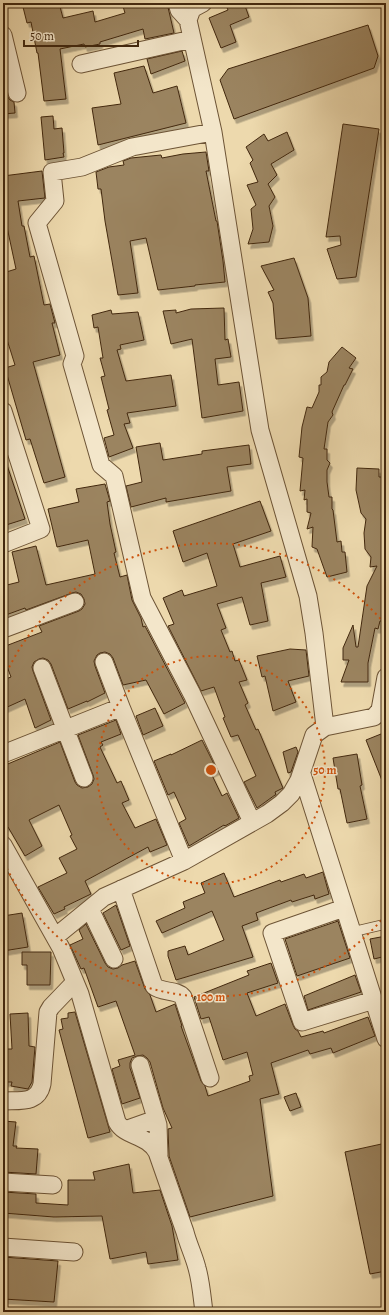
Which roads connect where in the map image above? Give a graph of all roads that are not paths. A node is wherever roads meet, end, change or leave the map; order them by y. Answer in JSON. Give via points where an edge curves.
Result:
{"nodes":[{"id":1,"x":177,"y":3,"type":"edge"},
{"id":2,"x":203,"y":3,"type":"edge"},
{"id":3,"x":188,"y":20,"type":"junction"},
{"id":4,"x":3,"y":35,"type":"edge"},
{"id":5,"x":192,"y":39,"type":"junction"},
{"id":6,"x":81,"y":64,"type":"dead end"},
{"id":7,"x":17,"y":93,"type":"dead end"},
{"id":8,"x":213,"y":132,"type":"junction"},
{"id":9,"x":3,"y":411,"type":"edge"},
{"id":10,"x":3,"y":544,"type":"edge"},
{"id":11,"x":75,"y":602,"type":"dead end"},
{"id":12,"x":3,"y":629,"type":"edge"},
{"id":13,"x":104,"y":662,"type":"dead end"},
{"id":14,"x":42,"y":668,"type":"dead end"},
{"id":15,"x":386,"y":677,"type":"edge"},
{"id":16,"x":121,"y":706,"type":"junction"},
{"id":17,"x":383,"y":712,"type":"edge"},
{"id":18,"x":325,"y":727,"type":"junction"},
{"id":19,"x":65,"y":729,"type":"junction"},
{"id":20,"x":3,"y":754,"type":"edge"},
{"id":21,"x":302,"y":774,"type":"junction"},
{"id":22,"x":84,"y":778,"type":"dead end"},
{"id":23,"x":252,"y":822,"type":"junction"},
{"id":24,"x":3,"y":845,"type":"edge"},
{"id":25,"x":184,"y":861,"type":"junction"},
{"id":26,"x":121,"y":889,"type":"junction"},
{"id":27,"x":344,"y":908,"type":"junction"},
{"id":28,"x":90,"y":909,"type":"junction"},
{"id":29,"x":386,"y":924,"type":"edge"},
{"id":30,"x":352,"y":932,"type":"junction"},
{"id":31,"x":55,"y":937,"type":"junction"},
{"id":32,"x":114,"y":959,"type":"dead end"},
{"id":33,"x":75,"y":982,"type":"junction"},
{"id":34,"x":374,"y":1000,"type":"junction"},
{"id":35,"x":386,"y":1039,"type":"edge"},
{"id":36,"x":140,"y":1065,"type":"dead end"},
{"id":37,"x":210,"y":1078,"type":"dead end"},
{"id":38,"x":3,"y":1101,"type":"edge"},
{"id":39,"x":156,"y":1119,"type":"junction"},
{"id":40,"x":125,"y":1130,"type":"junction"},
{"id":41,"x":159,"y":1155,"type":"junction"},
{"id":42,"x":3,"y":1182,"type":"edge"},
{"id":43,"x":52,"y":1185,"type":"dead end"},
{"id":44,"x":3,"y":1248,"type":"edge"},
{"id":45,"x":74,"y":1252,"type":"dead end"},
{"id":46,"x":204,"y":1312,"type":"edge"}],
"edges":[{"from":1,"to":3,"type":"street","via":[[179,10]]},
{"from":2,"to":3,"type":"street","via":[[192,9]]},
{"from":3,"to":5,"type":"street"},
{"from":4,"to":7,"type":"street"},
{"from":5,"to":6,"type":"street"},
{"from":5,"to":8,"type":"street"},
{"from":8,"to":18,"type":"street","via":[[260,430],[308,596]]},
{"from":8,"to":23,"type":"street","via":[[132,147],[82,167],[52,172],[55,201],[37,223],[75,356],[72,364],[101,465],[114,476],[142,598],[192,694]]},
{"from":9,"to":10,"type":"street","via":[[41,529]]},
{"from":11,"to":12,"type":"street"},
{"from":13,"to":16,"type":"street"},
{"from":14,"to":19,"type":"street"},
{"from":15,"to":17,"type":"street"},
{"from":16,"to":19,"type":"street"},
{"from":16,"to":25,"type":"street"},
{"from":17,"to":18,"type":"street","via":[[374,717]]},
{"from":18,"to":21,"type":"street","via":[[314,735]]},
{"from":19,"to":20,"type":"street"},
{"from":19,"to":22,"type":"street"},
{"from":21,"to":23,"type":"street","via":[[282,803]]},
{"from":21,"to":27,"type":"street"},
{"from":23,"to":25,"type":"street"},
{"from":24,"to":31,"type":"street"},
{"from":25,"to":26,"type":"street"},
{"from":26,"to":28,"type":"street","via":[[104,897]]},
{"from":26,"to":37,"type":"street","via":[[154,986],[182,997]]},
{"from":27,"to":30,"type":"street"},
{"from":27,"to":34,"type":"street","via":[[272,933],[302,1022]]},
{"from":28,"to":31,"type":"street"},
{"from":28,"to":32,"type":"street"},
{"from":29,"to":30,"type":"lane"},
{"from":30,"to":34,"type":"street"},
{"from":31,"to":33,"type":"street"},
{"from":33,"to":38,"type":"street","via":[[48,1012],[40,1091],[32,1099]]},
{"from":33,"to":40,"type":"street","via":[[117,1122]]},
{"from":34,"to":35,"type":"street"},
{"from":36,"to":39,"type":"street"},
{"from":39,"to":40,"type":"street"},
{"from":39,"to":41,"type":"street"},
{"from":40,"to":41,"type":"street","via":[[152,1144]]},
{"from":41,"to":46,"type":"street","via":[[195,1261]]},
{"from":42,"to":43,"type":"street"},
{"from":44,"to":45,"type":"street"}]}
